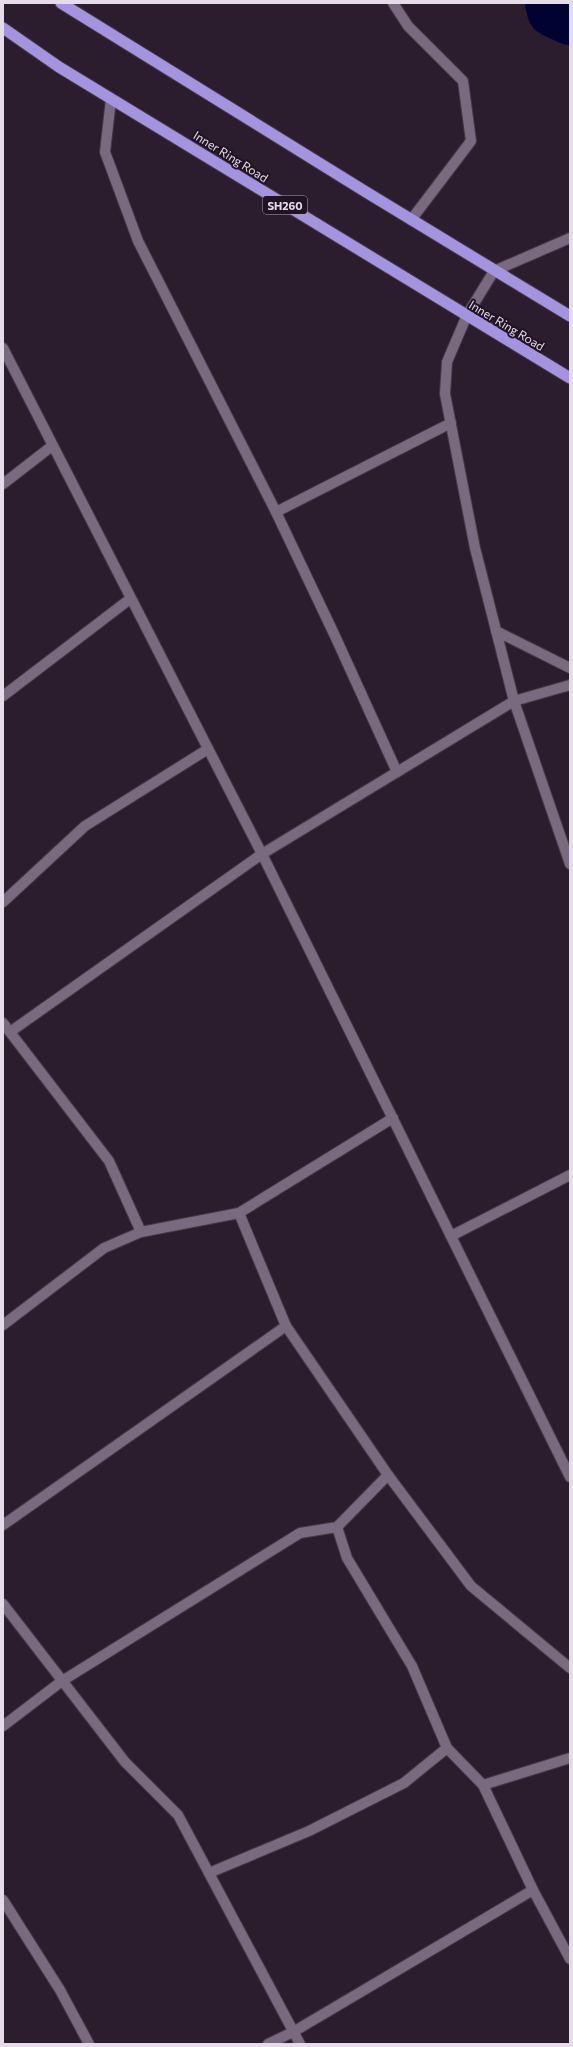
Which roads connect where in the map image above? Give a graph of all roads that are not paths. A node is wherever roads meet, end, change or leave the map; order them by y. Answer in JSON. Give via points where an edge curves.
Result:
{"nodes":[{"id":1,"x":61,"y":3,"type":"edge"},
{"id":2,"x":393,"y":3,"type":"edge"},
{"id":3,"x":3,"y":28,"type":"edge"},
{"id":4,"x":112,"y":99,"type":"junction"},
{"id":5,"x":411,"y":220,"type":"junction"},
{"id":6,"x":570,"y":238,"type":"edge"},
{"id":7,"x":494,"y":271,"type":"junction"},
{"id":8,"x":467,"y":315,"type":"junction"},
{"id":9,"x":570,"y":316,"type":"edge"},
{"id":10,"x":3,"y":348,"type":"edge"},
{"id":11,"x":570,"y":378,"type":"edge"},
{"id":12,"x":451,"y":423,"type":"junction"},
{"id":13,"x":52,"y":446,"type":"junction"},
{"id":14,"x":3,"y":484,"type":"edge"},
{"id":15,"x":276,"y":512,"type":"junction"},
{"id":16,"x":130,"y":599,"type":"junction"},
{"id":17,"x":496,"y":631,"type":"junction"},
{"id":18,"x":570,"y":668,"type":"edge"},
{"id":19,"x":570,"y":684,"type":"edge"},
{"id":20,"x":3,"y":696,"type":"edge"},
{"id":21,"x":514,"y":701,"type":"junction"},
{"id":22,"x":208,"y":749,"type":"junction"},
{"id":23,"x":397,"y":772,"type":"junction"},
{"id":24,"x":262,"y":854,"type":"junction"},
{"id":25,"x":570,"y":864,"type":"edge"},
{"id":26,"x":3,"y":902,"type":"edge"},
{"id":27,"x":3,"y":1023,"type":"edge"},
{"id":28,"x":10,"y":1032,"type":"junction"},
{"id":29,"x":393,"y":1118,"type":"junction"},
{"id":30,"x":570,"y":1175,"type":"edge"},
{"id":31,"x":240,"y":1214,"type":"junction"},
{"id":32,"x":140,"y":1232,"type":"junction"},
{"id":33,"x":451,"y":1236,"type":"junction"},
{"id":34,"x":3,"y":1325,"type":"edge"},
{"id":35,"x":286,"y":1326,"type":"junction"},
{"id":36,"x":388,"y":1475,"type":"junction"},
{"id":37,"x":570,"y":1477,"type":"edge"},
{"id":38,"x":3,"y":1525,"type":"edge"},
{"id":39,"x":338,"y":1526,"type":"junction"},
{"id":40,"x":3,"y":1604,"type":"edge"},
{"id":41,"x":570,"y":1668,"type":"edge"},
{"id":42,"x":62,"y":1681,"type":"junction"},
{"id":43,"x":3,"y":1726,"type":"edge"},
{"id":44,"x":447,"y":1748,"type":"junction"},
{"id":45,"x":570,"y":1758,"type":"edge"},
{"id":46,"x":483,"y":1785,"type":"junction"},
{"id":47,"x":209,"y":1873,"type":"junction"},
{"id":48,"x":533,"y":1890,"type":"junction"},
{"id":49,"x":3,"y":1900,"type":"edge"},
{"id":50,"x":570,"y":1959,"type":"edge"},
{"id":51,"x":293,"y":2032,"type":"junction"},
{"id":52,"x":89,"y":2044,"type":"edge"},
{"id":53,"x":268,"y":2044,"type":"edge"},
{"id":54,"x":300,"y":2044,"type":"edge"}],
"edges":[{"from":1,"to":5,"type":"highway"},
{"from":2,"to":5,"type":"street","via":[[408,26],[463,81],[471,141]]},
{"from":3,"to":4,"type":"highway","name":"Inner Ring Road","number":"SH260","via":[[59,67]]},
{"from":4,"to":8,"type":"highway","name":"Inner Ring Road","number":"SH260"},
{"from":4,"to":15,"type":"street","via":[[105,152],[138,241]]},
{"from":5,"to":7,"type":"highway"},
{"from":6,"to":7,"type":"street"},
{"from":7,"to":8,"type":"street"},
{"from":7,"to":9,"type":"highway"},
{"from":8,"to":11,"type":"highway","name":"Inner Ring Road","number":"SH260"},
{"from":8,"to":12,"type":"street","via":[[447,362],[445,394]]},
{"from":10,"to":13,"type":"street"},
{"from":12,"to":15,"type":"street"},
{"from":12,"to":17,"type":"street","via":[[475,548]]},
{"from":13,"to":14,"type":"street"},
{"from":13,"to":16,"type":"street"},
{"from":15,"to":23,"type":"street"},
{"from":16,"to":20,"type":"street"},
{"from":16,"to":22,"type":"street"},
{"from":17,"to":18,"type":"street"},
{"from":17,"to":21,"type":"street"},
{"from":19,"to":21,"type":"street"},
{"from":21,"to":23,"type":"street"},
{"from":21,"to":25,"type":"street"},
{"from":22,"to":24,"type":"street"},
{"from":22,"to":26,"type":"street","via":[[85,826]]},
{"from":23,"to":24,"type":"street"},
{"from":24,"to":28,"type":"street"},
{"from":24,"to":29,"type":"street"},
{"from":27,"to":28,"type":"street"},
{"from":28,"to":32,"type":"street","via":[[109,1161]]},
{"from":29,"to":31,"type":"street"},
{"from":29,"to":33,"type":"street"},
{"from":30,"to":33,"type":"street"},
{"from":31,"to":32,"type":"street"},
{"from":31,"to":35,"type":"street"},
{"from":32,"to":34,"type":"street","via":[[104,1248]]},
{"from":33,"to":37,"type":"street"},
{"from":35,"to":36,"type":"street"},
{"from":35,"to":38,"type":"street"},
{"from":36,"to":39,"type":"street"},
{"from":36,"to":41,"type":"street","via":[[471,1586]]},
{"from":39,"to":42,"type":"street","via":[[300,1533]]},
{"from":39,"to":44,"type":"street","via":[[347,1558],[412,1666]]},
{"from":40,"to":42,"type":"street"},
{"from":42,"to":43,"type":"street"},
{"from":42,"to":47,"type":"street","via":[[126,1762],[178,1815]]},
{"from":44,"to":46,"type":"street"},
{"from":44,"to":47,"type":"street","via":[[404,1782],[309,1831]]},
{"from":45,"to":46,"type":"street"},
{"from":46,"to":48,"type":"street"},
{"from":47,"to":51,"type":"street"},
{"from":48,"to":50,"type":"street"},
{"from":48,"to":51,"type":"street"},
{"from":49,"to":52,"type":"street","via":[[60,1990]]},
{"from":51,"to":53,"type":"street"},
{"from":51,"to":54,"type":"street"}]}
